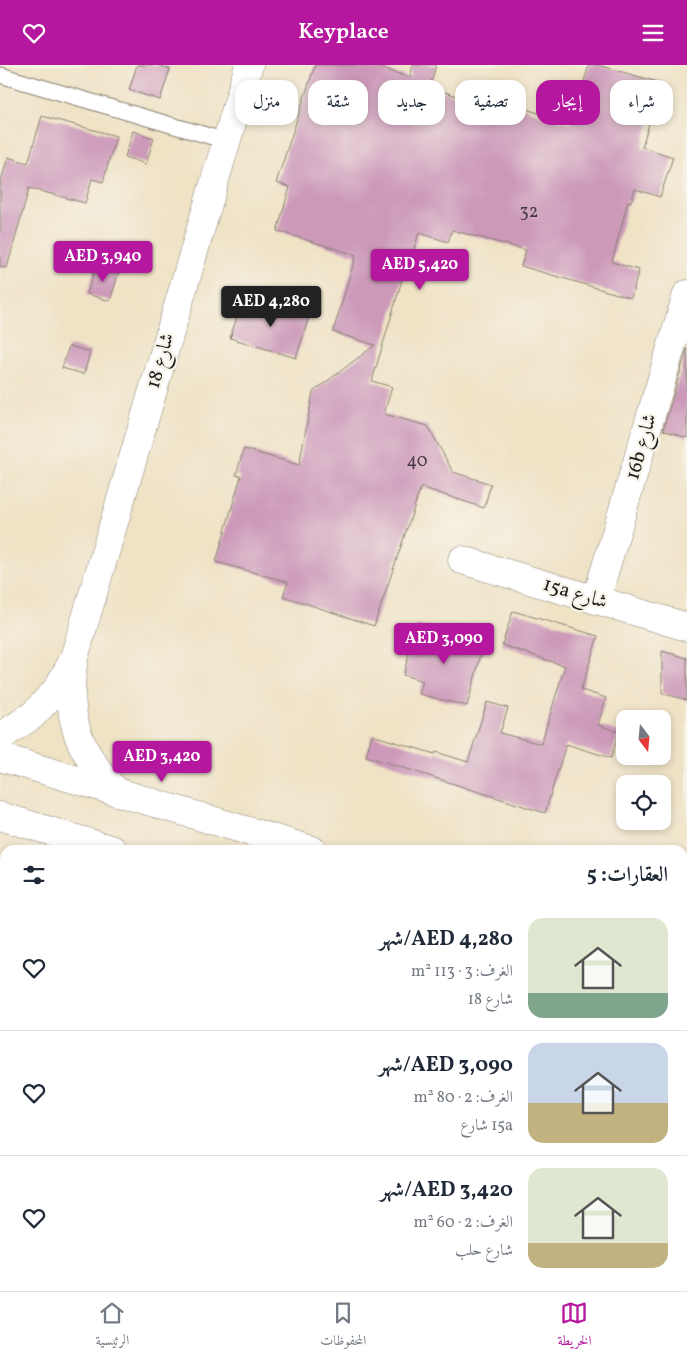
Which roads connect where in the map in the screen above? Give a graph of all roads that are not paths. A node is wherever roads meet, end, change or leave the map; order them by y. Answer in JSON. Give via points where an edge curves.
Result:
{"nodes":[{"id":1,"x":249,"y":65,"type":"edge"},
{"id":2,"x":0,"y":75,"type":"edge"},
{"id":3,"x":226,"y":141,"type":"junction"},
{"id":4,"x":687,"y":294,"type":"edge"},
{"id":5,"x":462,"y":560,"type":"dead end"},
{"id":6,"x":596,"y":600,"type":"junction"},
{"id":7,"x":687,"y":627,"type":"edge"},
{"id":8,"x":74,"y":658,"type":"junction"},
{"id":9,"x":0,"y":737,"type":"edge"},
{"id":10,"x":0,"y":757,"type":"edge"},
{"id":11,"x":116,"y":792,"type":"junction"},
{"id":12,"x":0,"y":816,"type":"edge"},
{"id":13,"x":96,"y":845,"type":"edge"},
{"id":14,"x":295,"y":845,"type":"edge"}],
"edges":[{"from":1,"to":3,"type":"street","name":"شارع 18"},
{"from":2,"to":3,"type":"lane"},
{"from":3,"to":8,"type":"street","name":"شارع 18"},
{"from":4,"to":6,"type":"street","name":"16b شارع"},
{"from":5,"to":6,"type":"street","name":"15a شارع"},
{"from":6,"to":7,"type":"street","name":"15a شارع"},
{"from":8,"to":9,"type":"street","name":"شارع 18","via":[[56,689],[33,715]]},
{"from":8,"to":11,"type":"street","name":"شارع 18","via":[[70,691],[76,731],[99,774]]},
{"from":10,"to":11,"type":"street"},
{"from":11,"to":14,"type":"street"},
{"from":12,"to":13,"type":"street"}]}
